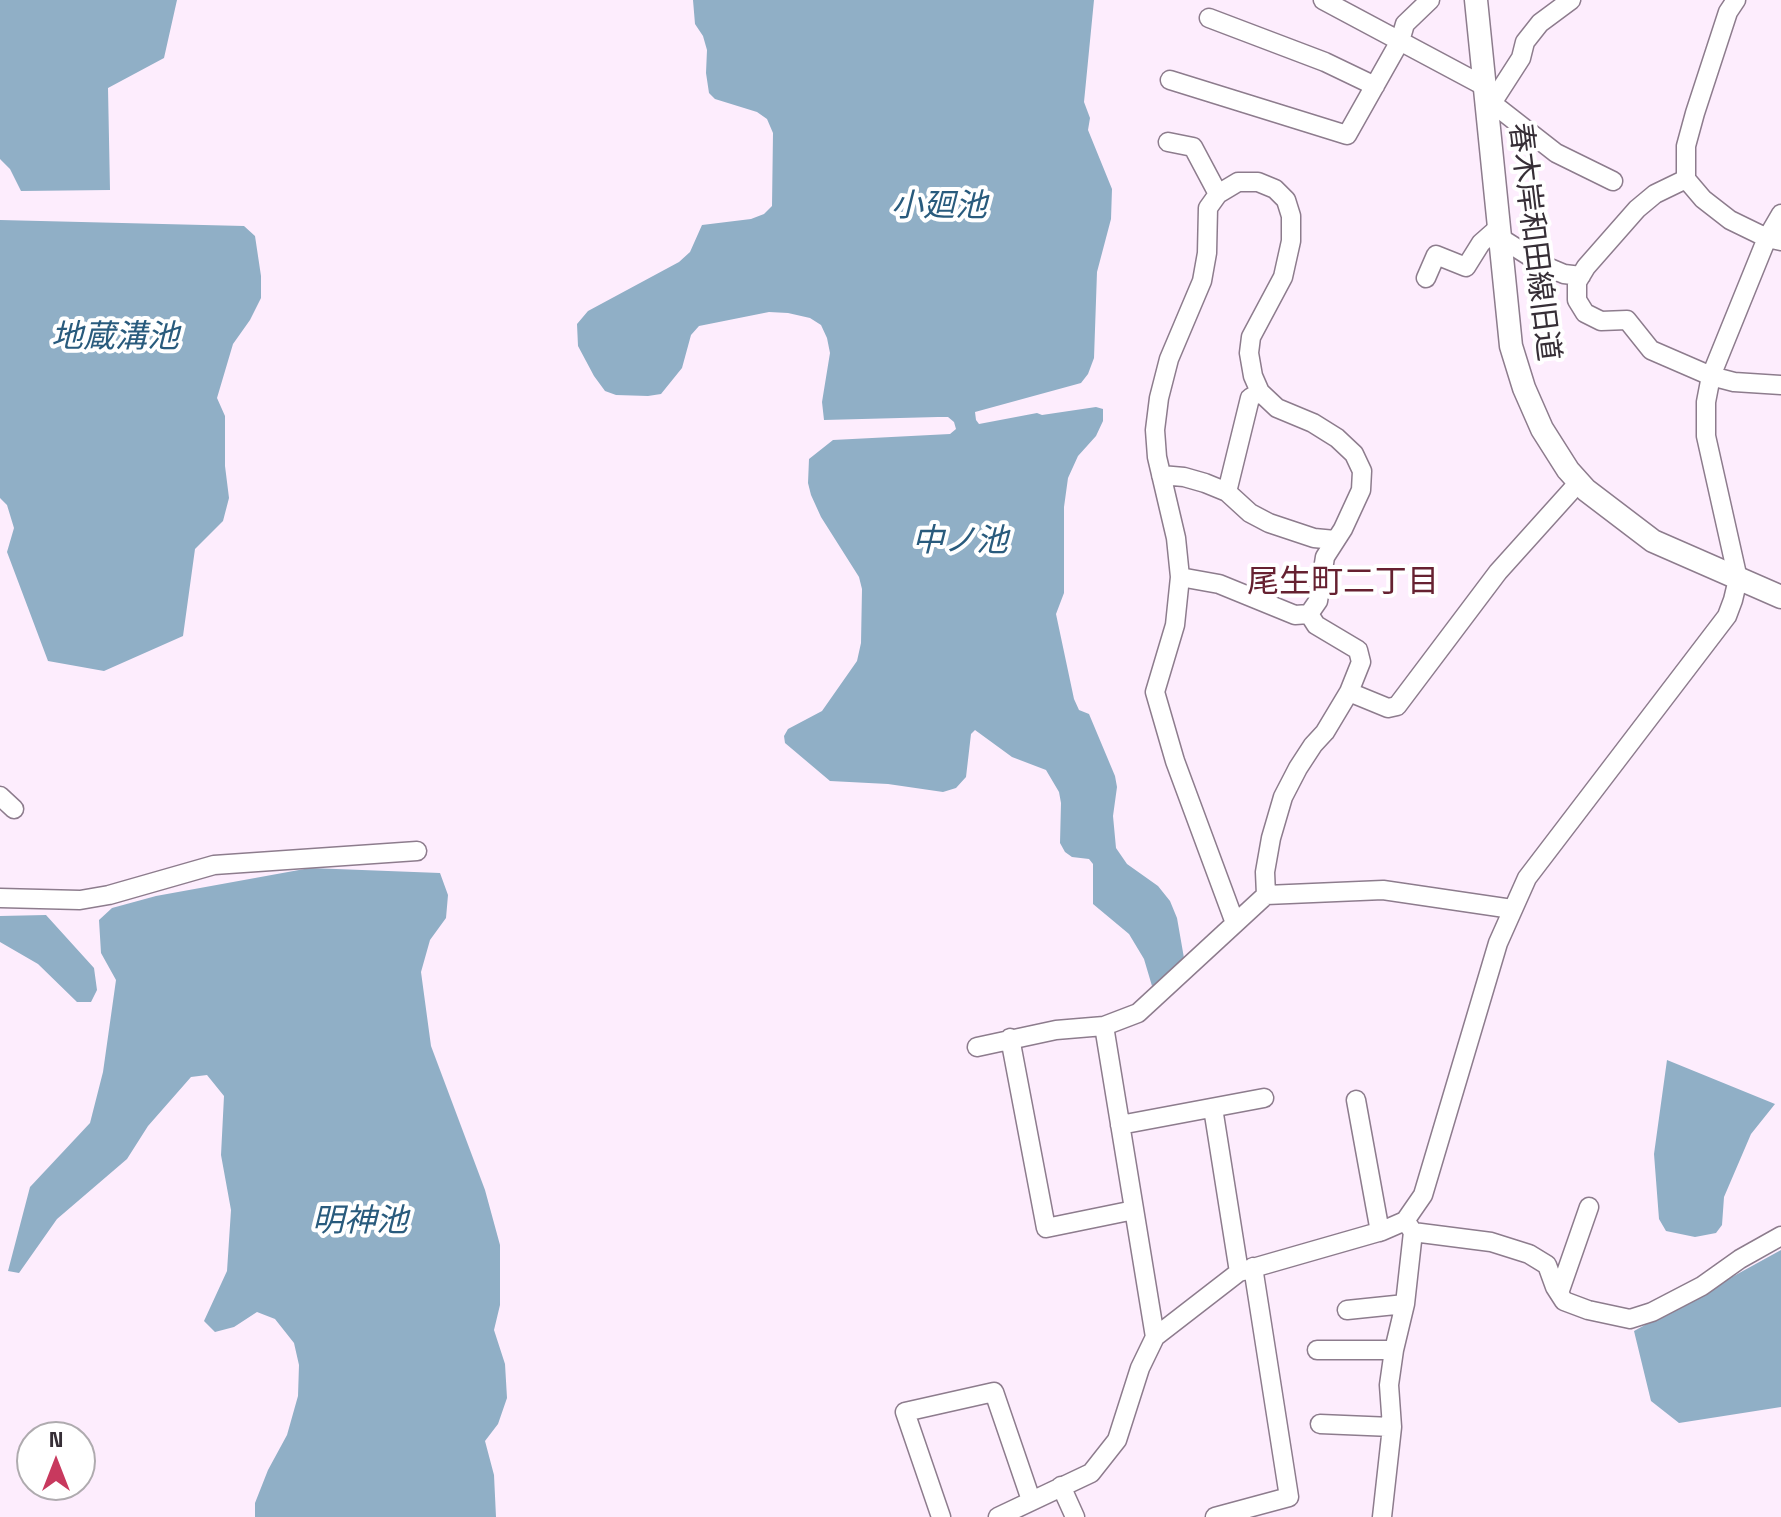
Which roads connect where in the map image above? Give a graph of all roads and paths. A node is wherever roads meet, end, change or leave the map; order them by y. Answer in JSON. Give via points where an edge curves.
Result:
{"nodes":[{"id":1,"x":1323,"y":0,"type":"edge"},
{"id":2,"x":1430,"y":0,"type":"edge"},
{"id":3,"x":1476,"y":0,"type":"edge"},
{"id":4,"x":1571,"y":0,"type":"edge"},
{"id":5,"x":1730,"y":2,"type":"edge"},
{"id":6,"x":1209,"y":18,"type":"dead end"},
{"id":7,"x":1400,"y":41,"type":"junction"},
{"id":8,"x":1170,"y":80,"type":"dead end"},
{"id":9,"x":1375,"y":86,"type":"junction"},
{"id":10,"x":1487,"y":98,"type":"junction"},
{"id":11,"x":1168,"y":142,"type":"dead end"},
{"id":12,"x":1686,"y":179,"type":"junction"},
{"id":13,"x":1613,"y":181,"type":"dead end"},
{"id":14,"x":1218,"y":194,"type":"junction"},
{"id":15,"x":1781,"y":214,"type":"edge"},
{"id":16,"x":1499,"y":233,"type":"junction"},
{"id":17,"x":1774,"y":240,"type":"edge"},
{"id":18,"x":1581,"y":276,"type":"junction"},
{"id":19,"x":1426,"y":278,"type":"dead end"},
{"id":20,"x":1711,"y":376,"type":"junction"},
{"id":21,"x":1781,"y":385,"type":"edge"},
{"id":22,"x":1260,"y":392,"type":"junction"},
{"id":23,"x":1161,"y":475,"type":"junction"},
{"id":24,"x":1579,"y":482,"type":"junction"},
{"id":25,"x":1227,"y":492,"type":"junction"},
{"id":26,"x":1335,"y":540,"type":"junction"},
{"id":27,"x":1180,"y":577,"type":"junction"},
{"id":28,"x":1738,"y":579,"type":"junction"},
{"id":29,"x":1781,"y":597,"type":"edge"},
{"id":30,"x":1309,"y":614,"type":"junction"},
{"id":31,"x":1349,"y":692,"type":"junction"},
{"id":32,"x":417,"y":851,"type":"dead end"},
{"id":33,"x":1266,"y":895,"type":"junction"},
{"id":34,"x":0,"y":898,"type":"edge"},
{"id":35,"x":1512,"y":909,"type":"junction"},
{"id":36,"x":1235,"y":923,"type":"junction"},
{"id":37,"x":1104,"y":1026,"type":"junction"},
{"id":38,"x":1010,"y":1038,"type":"junction"},
{"id":39,"x":977,"y":1047,"type":"dead end"},
{"id":40,"x":1264,"y":1098,"type":"dead end"},
{"id":41,"x":1356,"y":1100,"type":"dead end"},
{"id":42,"x":1213,"y":1108,"type":"junction"},
{"id":43,"x":1120,"y":1125,"type":"junction"},
{"id":44,"x":1589,"y":1207,"type":"dead end"},
{"id":45,"x":1134,"y":1210,"type":"junction"},
{"id":46,"x":1409,"y":1226,"type":"junction"},
{"id":47,"x":1380,"y":1232,"type":"junction"},
{"id":48,"x":1781,"y":1236,"type":"edge"},
{"id":49,"x":1246,"y":1270,"type":"junction"},
{"id":50,"x":1559,"y":1293,"type":"junction"},
{"id":51,"x":1405,"y":1304,"type":"junction"},
{"id":52,"x":1347,"y":1310,"type":"dead end"},
{"id":53,"x":1155,"y":1337,"type":"junction"},
{"id":54,"x":1317,"y":1350,"type":"dead end"},
{"id":55,"x":1394,"y":1350,"type":"junction"},
{"id":56,"x":1320,"y":1424,"type":"dead end"},
{"id":57,"x":1392,"y":1427,"type":"junction"},
{"id":58,"x":1061,"y":1486,"type":"junction"},
{"id":59,"x":1031,"y":1500,"type":"junction"},
{"id":60,"x":941,"y":1517,"type":"edge"},
{"id":61,"x":998,"y":1517,"type":"edge"},
{"id":62,"x":1075,"y":1517,"type":"edge"},
{"id":63,"x":1215,"y":1517,"type":"edge"},
{"id":64,"x":1382,"y":1517,"type":"edge"}],
"edges":[{"from":1,"to":7,"type":"street"},
{"from":2,"to":7,"type":"street","via":[[1405,24]]},
{"from":3,"to":10,"type":"street","name":"春木岸和田線旧道"},
{"from":4,"to":10,"type":"street","via":[[1540,23],[1525,42],[1521,58]]},
{"from":5,"to":12,"type":"street","via":[[1689,135]]},
{"from":6,"to":9,"type":"street"},
{"from":7,"to":9,"type":"street"},
{"from":7,"to":10,"type":"street"},
{"from":8,"to":9,"type":"street","via":[[1347,135]]},
{"from":10,"to":13,"type":"street","via":[[1556,153]]},
{"from":10,"to":16,"type":"street","name":"春木岸和田線旧道"},
{"from":11,"to":14,"type":"street","via":[[1193,147]]},
{"from":12,"to":17,"type":"street","via":[[1730,220]]},
{"from":12,"to":18,"type":"street","via":[[1637,209]]},
{"from":14,"to":22,"type":"street","via":[[1238,182],[1258,182],[1286,200],[1291,216],[1283,277],[1251,337],[1249,353]]},
{"from":14,"to":23,"type":"street","via":[[1208,208],[1202,281],[1169,359],[1159,398],[1155,430]]},
{"from":15,"to":17,"type":"street"},
{"from":16,"to":18,"type":"street","via":[[1545,266]]},
{"from":16,"to":19,"type":"street","via":[[1481,243],[1466,267],[1436,255]]},
{"from":16,"to":24,"type":"street","name":"春木岸和田線旧道","via":[[1516,367],[1542,429]]},
{"from":17,"to":20,"type":"street"},
{"from":18,"to":20,"type":"street","via":[[1577,300],[1585,313],[1601,321],[1627,320],[1651,350]]},
{"from":20,"to":21,"type":"street"},
{"from":20,"to":28,"type":"street","via":[[1706,436]]},
{"from":22,"to":25,"type":"street","via":[[1250,398]]},
{"from":22,"to":26,"type":"street","via":[[1354,454],[1362,471],[1361,490]]},
{"from":23,"to":25,"type":"street"},
{"from":23,"to":27,"type":"street"},
{"from":24,"to":28,"type":"street","name":"春木岸和田線旧道","via":[[1653,541]]},
{"from":24,"to":31,"type":"street","via":[[1498,572],[1397,706],[1388,708]]},
{"from":25,"to":26,"type":"street","via":[[1269,523]]},
{"from":26,"to":30,"type":"street","via":[[1325,557],[1318,601]]},
{"from":27,"to":30,"type":"street","via":[[1219,584],[1295,615]]},
{"from":27,"to":36,"type":"street","via":[[1175,625],[1155,692]]},
{"from":28,"to":29,"type":"street","name":"春木岸和田線旧道"},
{"from":28,"to":35,"type":"street","via":[[1727,616],[1527,878]]},
{"from":30,"to":31,"type":"street","via":[[1316,625],[1358,650],[1361,662]]},
{"from":31,"to":33,"type":"street","via":[[1283,797],[1265,872]]},
{"from":32,"to":34,"type":"street","via":[[214,865],[80,900]]},
{"from":33,"to":35,"type":"street","via":[[1383,890]]},
{"from":33,"to":36,"type":"street"},
{"from":35,"to":46,"type":"street"},
{"from":36,"to":37,"type":"street","via":[[1138,1013]]},
{"from":37,"to":38,"type":"street"},
{"from":37,"to":43,"type":"street"},
{"from":38,"to":39,"type":"street"},
{"from":38,"to":45,"type":"street","via":[[1046,1228]]},
{"from":40,"to":42,"type":"street"},
{"from":41,"to":47,"type":"street"},
{"from":42,"to":43,"type":"street"},
{"from":42,"to":49,"type":"street"},
{"from":43,"to":45,"type":"street"},
{"from":44,"to":50,"type":"street"},
{"from":45,"to":53,"type":"street"},
{"from":46,"to":47,"type":"street"},
{"from":46,"to":50,"type":"street","via":[[1529,1254],[1547,1265]]},
{"from":46,"to":51,"type":"street"},
{"from":47,"to":49,"type":"street"},
{"from":48,"to":50,"type":"street","via":[[1702,1286],[1630,1319],[1588,1310],[1564,1301]]},
{"from":49,"to":53,"type":"street"},
{"from":49,"to":63,"type":"street","via":[[1289,1497]]},
{"from":51,"to":52,"type":"street"},
{"from":51,"to":55,"type":"street"},
{"from":53,"to":58,"type":"street","via":[[1117,1440],[1091,1473]]},
{"from":54,"to":55,"type":"street"},
{"from":55,"to":57,"type":"street","via":[[1389,1385]]},
{"from":56,"to":57,"type":"street"},
{"from":57,"to":64,"type":"street"},
{"from":58,"to":59,"type":"street"},
{"from":58,"to":62,"type":"street"},
{"from":59,"to":60,"type":"street","via":[[994,1392],[905,1412]]},
{"from":59,"to":61,"type":"street"}]}
